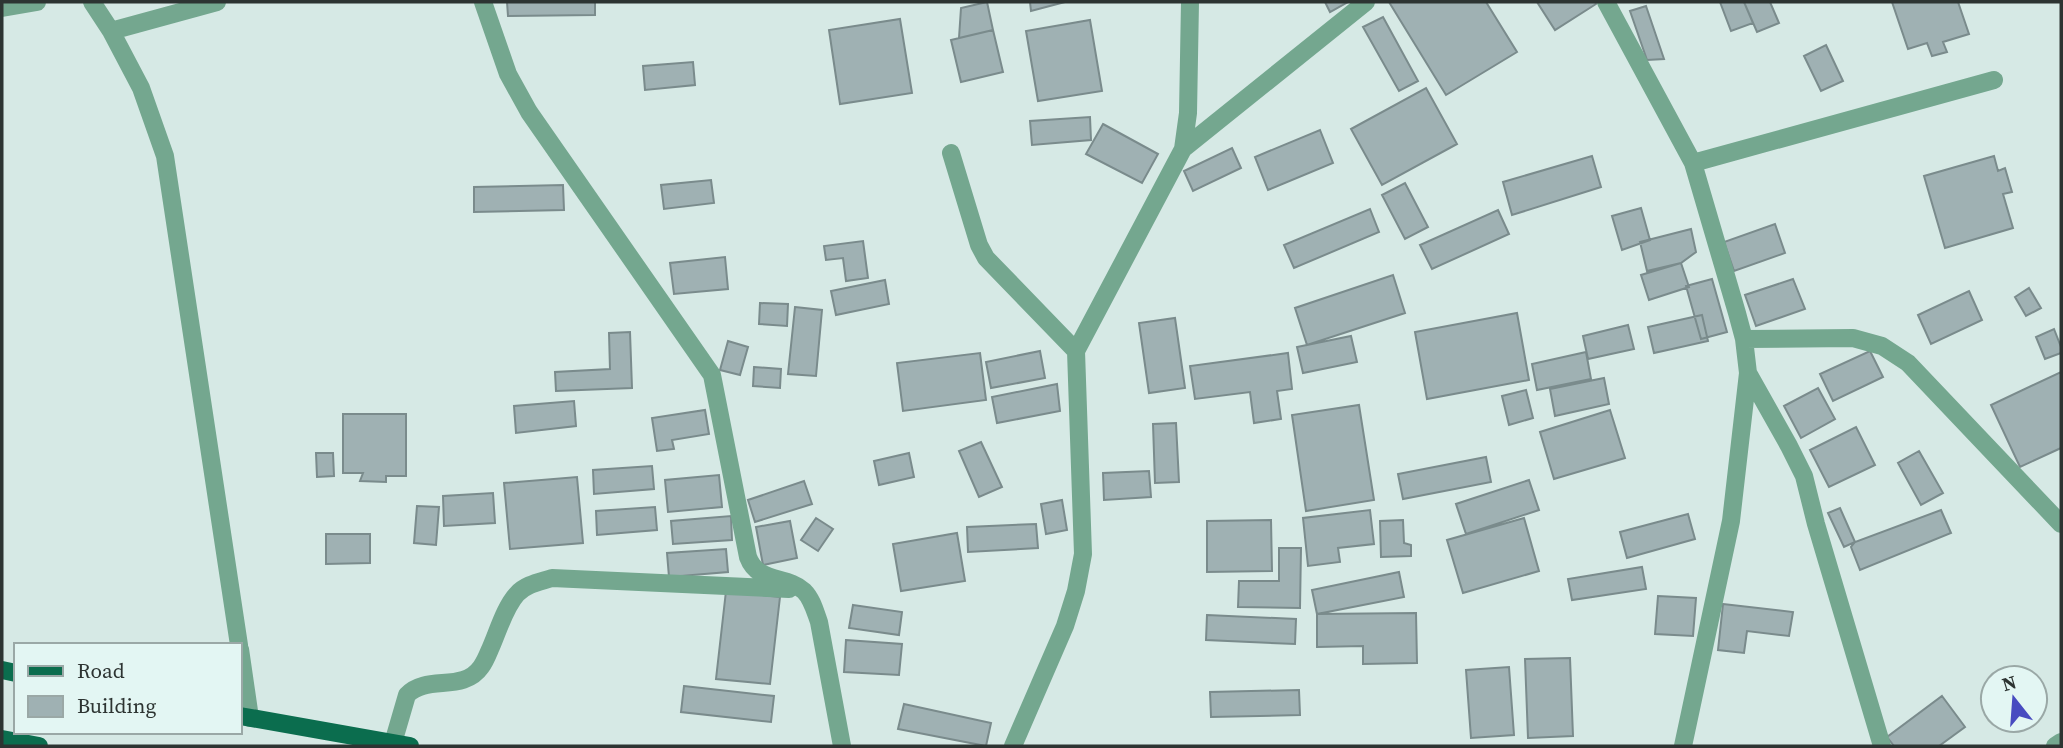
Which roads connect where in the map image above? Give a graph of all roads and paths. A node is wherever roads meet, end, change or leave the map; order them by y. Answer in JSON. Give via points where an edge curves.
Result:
{"nodes":[{"id":1,"x":37,"y":2,"type":"edge"},
{"id":2,"x":92,"y":2,"type":"edge"},
{"id":3,"x":217,"y":2,"type":"edge"},
{"id":4,"x":483,"y":2,"type":"edge"},
{"id":5,"x":1190,"y":2,"type":"edge"},
{"id":6,"x":1366,"y":2,"type":"edge"},
{"id":7,"x":1606,"y":2,"type":"edge"},
{"id":8,"x":2,"y":8,"type":"edge"},
{"id":9,"x":111,"y":31,"type":"junction"},
{"id":10,"x":1994,"y":80,"type":"dead end"},
{"id":11,"x":1183,"y":149,"type":"junction"},
{"id":12,"x":951,"y":153,"type":"dead end"},
{"id":13,"x":1693,"y":163,"type":"junction"},
{"id":14,"x":1744,"y":340,"type":"junction"},
{"id":15,"x":1076,"y":351,"type":"junction"},
{"id":16,"x":1748,"y":373,"type":"junction"},
{"id":17,"x":2061,"y":524,"type":"edge"},
{"id":18,"x":803,"y":590,"type":"junction"},
{"id":19,"x":238,"y":643,"type":"edge"},
{"id":20,"x":242,"y":682,"type":"edge"},
{"id":21,"x":245,"y":717,"type":"edge"},
{"id":22,"x":2,"y":739,"type":"edge"},
{"id":23,"x":2061,"y":742,"type":"edge"},
{"id":24,"x":402,"y":745,"type":"edge"},
{"id":25,"x":39,"y":746,"type":"edge"},
{"id":26,"x":842,"y":746,"type":"edge"},
{"id":27,"x":1013,"y":746,"type":"edge"},
{"id":28,"x":1683,"y":746,"type":"edge"},
{"id":29,"x":1882,"y":746,"type":"edge"},
{"id":30,"x":2055,"y":746,"type":"edge"}],
"edges":[{"from":1,"to":8,"type":"street"},
{"from":2,"to":9,"type":"street"},
{"from":3,"to":9,"type":"street"},
{"from":4,"to":18,"type":"street","via":[[508,74],[529,112],[712,375],[752,567]]},
{"from":5,"to":11,"type":"street"},
{"from":6,"to":11,"type":"street"},
{"from":7,"to":13,"type":"street"},
{"from":9,"to":19,"type":"street","via":[[141,88],[165,156]]},
{"from":10,"to":13,"type":"street"},
{"from":11,"to":15,"type":"street"},
{"from":12,"to":15,"type":"street","via":[[986,258]]},
{"from":13,"to":14,"type":"street"},
{"from":14,"to":16,"type":"street"},
{"from":14,"to":17,"type":"street","via":[[1853,338],[1882,346],[1908,363]]},
{"from":15,"to":27,"type":"street","via":[[1083,554],[1065,626]]},
{"from":16,"to":28,"type":"street","via":[[1731,521]]},
{"from":16,"to":29,"type":"street","via":[[1804,476]]},
{"from":18,"to":24,"type":"street","via":[[552,578],[532,584],[510,605],[481,668],[470,678],[455,684],[421,686],[407,695]]},
{"from":18,"to":26,"type":"street","via":[[819,622]]},
{"from":20,"to":21,"type":"street"},
{"from":21,"to":24,"type":"main road"},
{"from":22,"to":25,"type":"main road"},
{"from":23,"to":30,"type":"street"}]}
